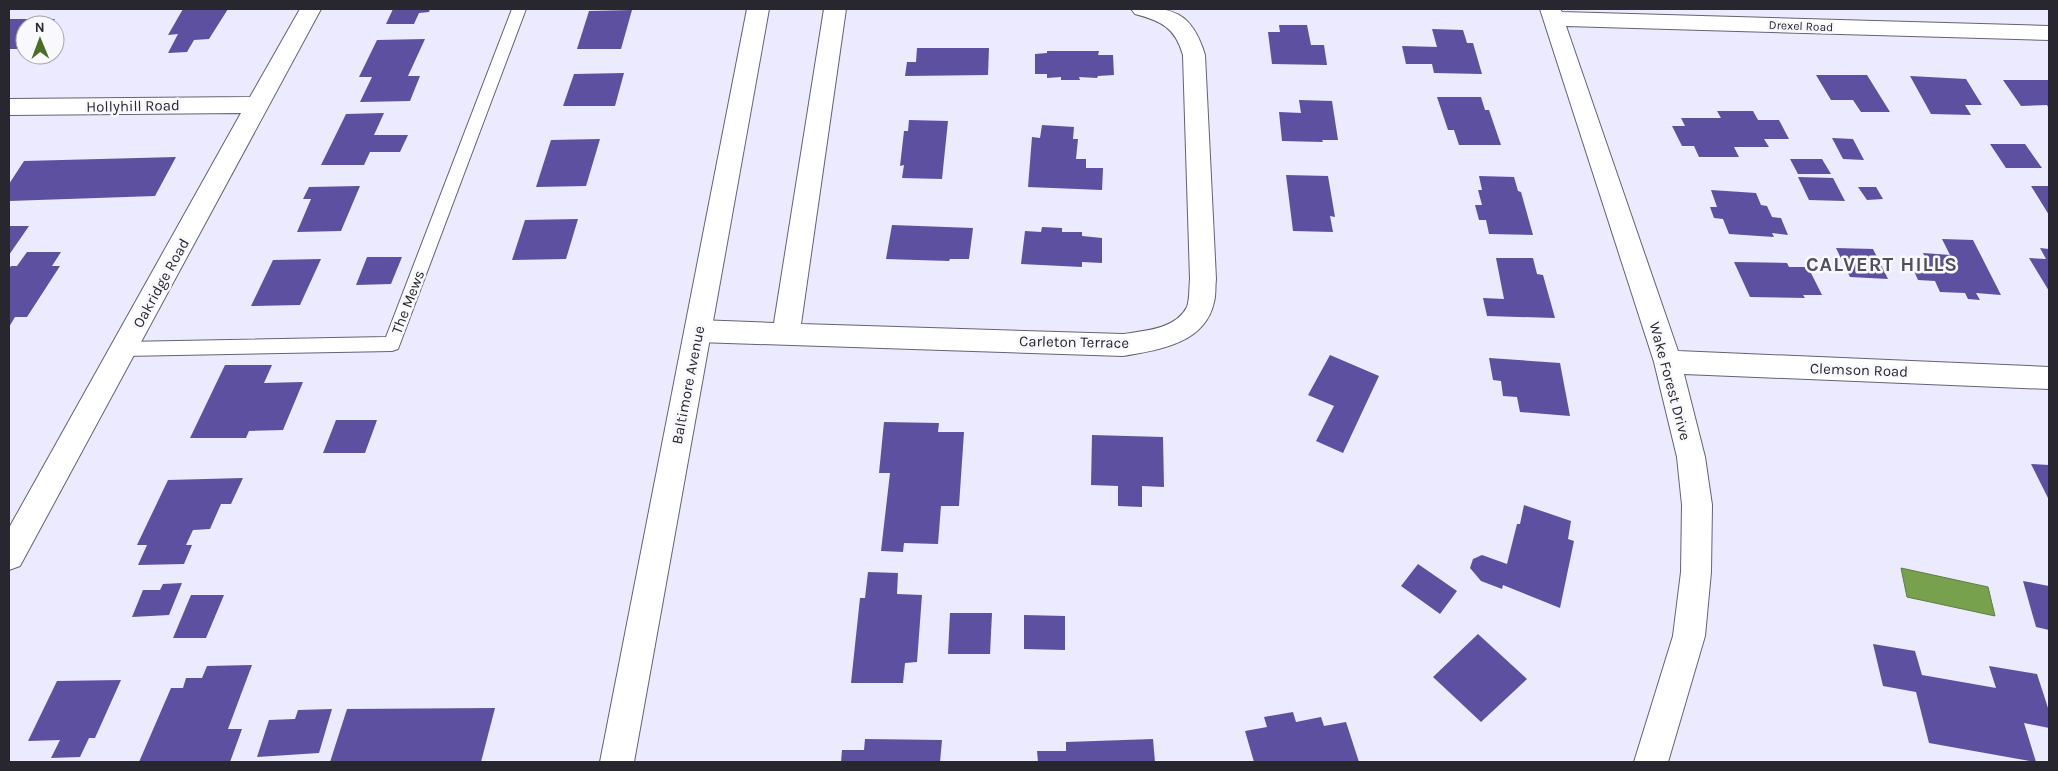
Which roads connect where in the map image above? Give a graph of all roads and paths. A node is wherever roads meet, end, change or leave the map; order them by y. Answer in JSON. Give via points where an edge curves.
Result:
{"nodes":[{"id":1,"x":310,"y":9,"type":"edge"},
{"id":2,"x":519,"y":9,"type":"edge"},
{"id":3,"x":758,"y":9,"type":"edge"},
{"id":4,"x":835,"y":9,"type":"edge"},
{"id":5,"x":1142,"y":9,"type":"edge"},
{"id":6,"x":1551,"y":14,"type":"edge"},
{"id":7,"x":2049,"y":33,"type":"edge"},
{"id":8,"x":258,"y":105,"type":"junction"},
{"id":9,"x":9,"y":107,"type":"edge"},
{"id":10,"x":698,"y":331,"type":"junction"},
{"id":11,"x":786,"y":333,"type":"junction"},
{"id":12,"x":124,"y":350,"type":"junction"},
{"id":13,"x":1668,"y":362,"type":"junction"},
{"id":14,"x":2049,"y":378,"type":"edge"},
{"id":15,"x":9,"y":556,"type":"edge"},
{"id":16,"x":617,"y":762,"type":"edge"},
{"id":17,"x":1651,"y":762,"type":"edge"}],
"edges":[{"from":1,"to":8,"type":"street","name":"Oakridge Road"},
{"from":2,"to":12,"type":"lane","name":"The Mews","via":[[392,344]]},
{"from":3,"to":10,"type":"street","name":"Baltimore Avenue"},
{"from":4,"to":11,"type":"street"},
{"from":5,"to":11,"type":"street","name":"Carleton Terrace","via":[[1170,18],[1190,40],[1194,55],[1203,279],[1200,306],[1187,327],[1162,339],[1123,345]]},
{"from":6,"to":7,"type":"street","name":"Drexel Road"},
{"from":6,"to":13,"type":"street","name":"Wake Forest Drive"},
{"from":8,"to":9,"type":"street","name":"Hollyhill Road"},
{"from":8,"to":12,"type":"street","name":"Oakridge Road"},
{"from":10,"to":11,"type":"street","name":"Carleton Terrace"},
{"from":10,"to":16,"type":"street","name":"Baltimore Avenue"},
{"from":12,"to":15,"type":"street","name":"Oakridge Road"},
{"from":13,"to":14,"type":"street","name":"Clemson Road"},
{"from":13,"to":17,"type":"street","name":"Wake Forest Drive","via":[[1691,457],[1697,505],[1696,572],[1689,636]]}]}
